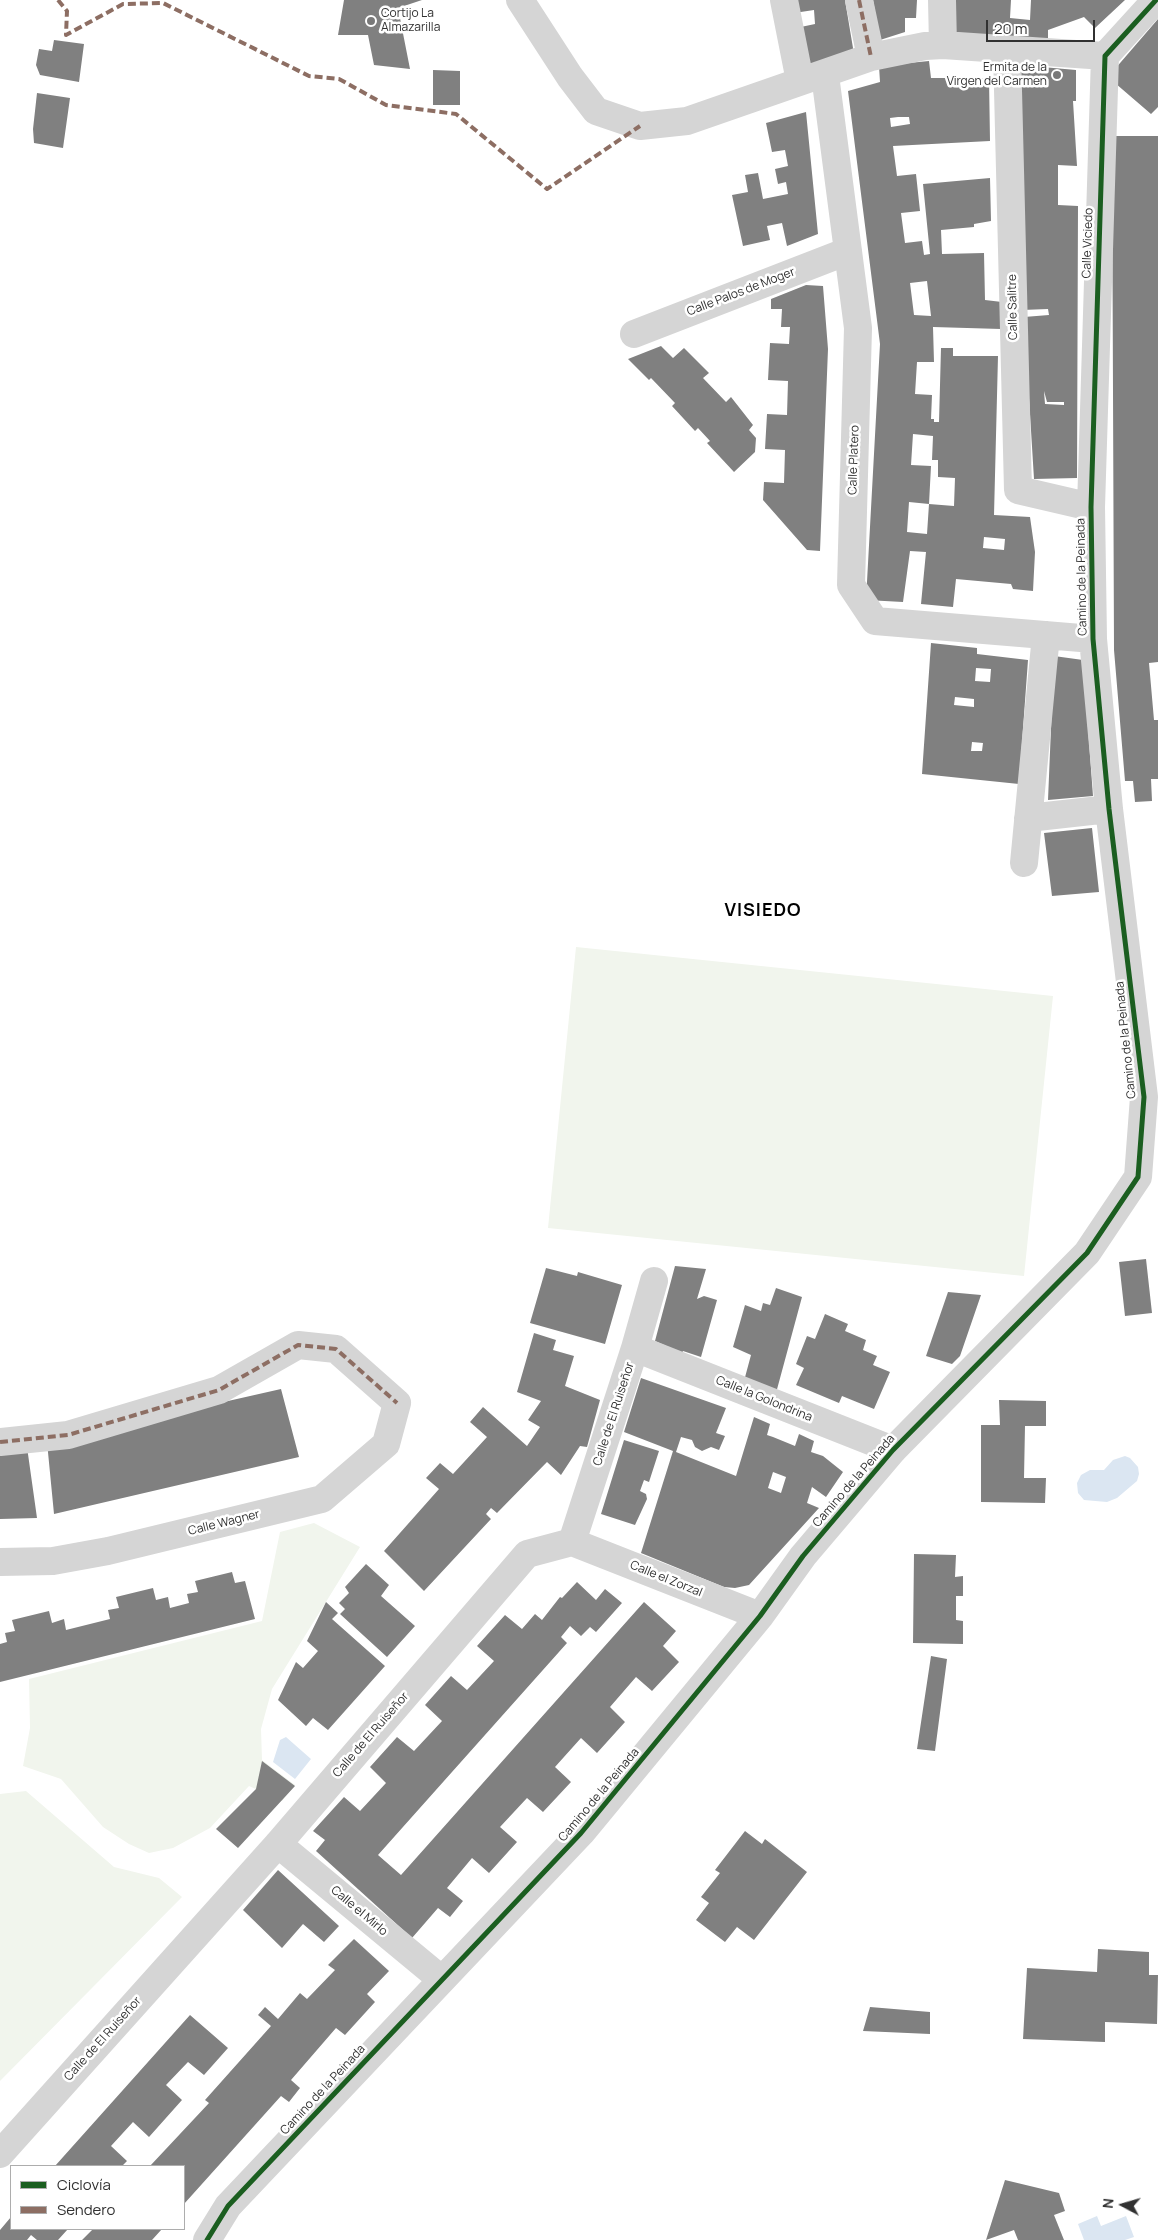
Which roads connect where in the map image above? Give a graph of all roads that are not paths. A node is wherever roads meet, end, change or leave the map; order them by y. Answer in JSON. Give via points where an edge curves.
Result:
{"nodes":[{"id":1,"x":520,"y":0,"type":"edge"},
{"id":2,"x":784,"y":0,"type":"edge"},
{"id":3,"x":859,"y":0,"type":"edge"},
{"id":4,"x":942,"y":0,"type":"edge"},
{"id":5,"x":1156,"y":0,"type":"edge"},
{"id":6,"x":943,"y":45,"type":"junction"},
{"id":7,"x":1007,"y":50,"type":"junction"},
{"id":8,"x":1105,"y":56,"type":"junction"},
{"id":9,"x":871,"y":57,"type":"junction"},
{"id":10,"x":812,"y":78,"type":"junction"},
{"id":11,"x":848,"y":251,"type":"junction"},
{"id":12,"x":634,"y":334,"type":"dead end"},
{"id":13,"x":1091,"y":507,"type":"junction"},
{"id":14,"x":1046,"y":635,"type":"junction"},
{"id":15,"x":1093,"y":639,"type":"junction"},
{"id":16,"x":1109,"y":809,"type":"junction"},
{"id":17,"x":1028,"y":818,"type":"junction"},
{"id":18,"x":1024,"y":863,"type":"dead end"},
{"id":19,"x":1148,"y":1172,"type":"edge"},
{"id":20,"x":654,"y":1281,"type":"dead end"},
{"id":21,"x":635,"y":1348,"type":"junction"},
{"id":22,"x":0,"y":1442,"type":"edge"},
{"id":23,"x":893,"y":1450,"type":"junction"},
{"id":24,"x":572,"y":1542,"type":"junction"},
{"id":25,"x":0,"y":1562,"type":"edge"},
{"id":26,"x":760,"y":1616,"type":"junction"},
{"id":27,"x":278,"y":1844,"type":"junction"},
{"id":28,"x":441,"y":1979,"type":"junction"},
{"id":29,"x":0,"y":2154,"type":"edge"},
{"id":30,"x":207,"y":2240,"type":"edge"}],
"edges":[{"from":1,"to":10,"type":"street","via":[[596,111],[640,126],[687,120]]},
{"from":2,"to":10,"type":"street"},
{"from":3,"to":9,"type":"street"},
{"from":4,"to":6,"type":"street"},
{"from":5,"to":8,"type":"street"},
{"from":6,"to":7,"type":"street"},
{"from":6,"to":9,"type":"street"},
{"from":7,"to":8,"type":"street"},
{"from":7,"to":13,"type":"street","name":"Calle Salitre","via":[[1018,490]]},
{"from":8,"to":13,"type":"street","name":"Calle Viciedo"},
{"from":9,"to":10,"type":"street"},
{"from":10,"to":11,"type":"street","name":"Calle Platero"},
{"from":11,"to":12,"type":"street","name":"Calle Palos de Moger"},
{"from":11,"to":14,"type":"street","name":"Calle Platero","via":[[858,328],[851,585],[876,621]]},
{"from":13,"to":15,"type":"street","name":"Camino de la Peinada"},
{"from":14,"to":15,"type":"street","name":"Calle Platero"},
{"from":14,"to":17,"type":"street"},
{"from":15,"to":16,"type":"street","name":"Camino de la Peinada"},
{"from":16,"to":17,"type":"street"},
{"from":16,"to":19,"type":"street","name":"Camino de la Peinada","via":[[1144,1097]]},
{"from":17,"to":18,"type":"street"},
{"from":19,"to":23,"type":"street","name":"Camino de la Peinada","via":[[1087,1253]]},
{"from":20,"to":21,"type":"street","name":"Calle de El Ruiseñor"},
{"from":21,"to":23,"type":"street","name":"Calle la Golondrina"},
{"from":21,"to":24,"type":"street","name":"Calle de El Ruiseñor"},
{"from":22,"to":25,"type":"street","name":"Calle Wagner","via":[[68,1435],[220,1390],[298,1345],[336,1349],[397,1403],[386,1444],[322,1499],[99,1552],[53,1561]]},
{"from":23,"to":26,"type":"street","name":"Camino de la Peinada","via":[[803,1556]]},
{"from":24,"to":26,"type":"street","name":"Calle el Zorzal"},
{"from":24,"to":27,"type":"street","name":"Calle de El Ruiseñor","via":[[527,1554]]},
{"from":26,"to":28,"type":"street","name":"Camino de la Peinada","via":[[581,1833]]},
{"from":27,"to":28,"type":"street","name":"Calle el Mirlo"},
{"from":27,"to":29,"type":"street","name":"Calle de El Ruiseñor"},
{"from":28,"to":30,"type":"street","name":"Camino de la Peinada","via":[[228,2206]]}]}
